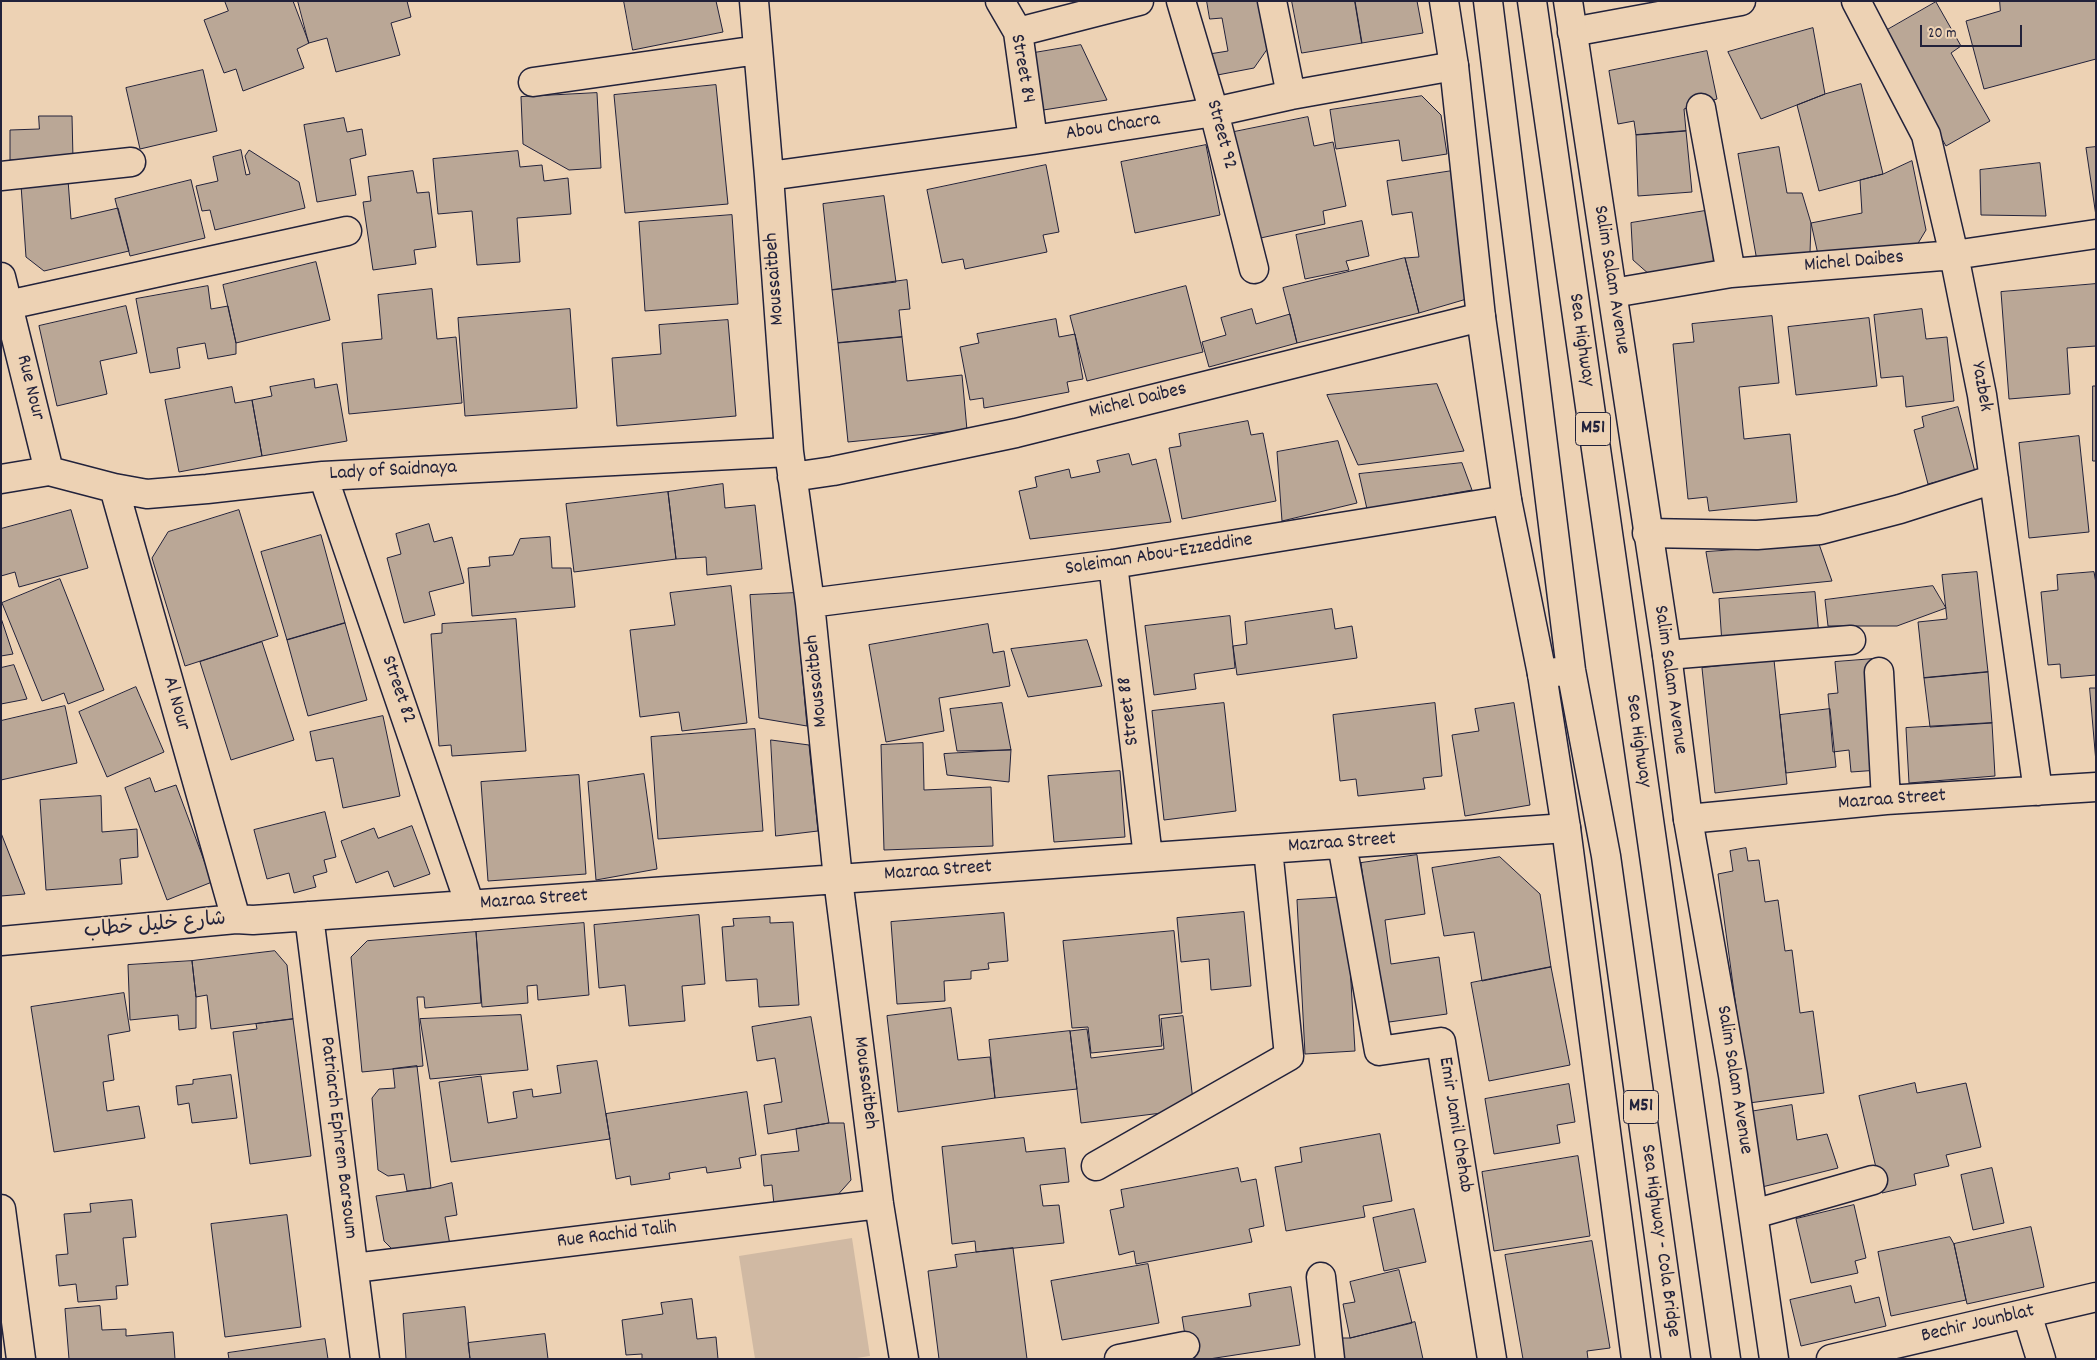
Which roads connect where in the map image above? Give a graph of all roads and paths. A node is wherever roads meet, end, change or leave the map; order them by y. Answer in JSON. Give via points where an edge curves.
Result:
{"nodes":[{"id":1,"x":754,"y":1,"type":"edge"},
{"id":2,"x":1000,"y":1,"type":"edge"},
{"id":3,"x":1139,"y":1,"type":"edge"},
{"id":4,"x":1181,"y":1,"type":"edge"},
{"id":5,"x":1272,"y":1,"type":"edge"},
{"id":6,"x":1444,"y":1,"type":"edge"},
{"id":7,"x":1488,"y":1,"type":"edge"},
{"id":8,"x":1532,"y":1,"type":"edge"},
{"id":9,"x":1568,"y":1,"type":"edge"},
{"id":10,"x":1741,"y":1,"type":"edge"},
{"id":11,"x":1856,"y":1,"type":"edge"},
{"id":12,"x":1018,"y":32,"type":"junction"},
{"id":13,"x":1572,"y":32,"type":"junction"},
{"id":14,"x":758,"y":50,"type":"junction"},
{"id":15,"x":1454,"y":66,"type":"junction"},
{"id":16,"x":533,"y":82,"type":"dead end"},
{"id":17,"x":1291,"y":95,"type":"junction"},
{"id":18,"x":1701,"y":108,"type":"dead end"},
{"id":19,"x":1214,"y":112,"type":"junction"},
{"id":20,"x":1033,"y":140,"type":"junction"},
{"id":21,"x":131,"y":162,"type":"dead end"},
{"id":22,"x":1,"y":176,"type":"edge"},
{"id":23,"x":769,"y":176,"type":"junction"},
{"id":24,"x":347,"y":230,"type":"dead end"},
{"id":25,"x":2096,"y":234,"type":"edge"},
{"id":26,"x":1954,"y":255,"type":"junction"},
{"id":27,"x":1254,"y":269,"type":"dead end"},
{"id":28,"x":1731,"y":273,"type":"junction"},
{"id":29,"x":1,"y":277,"type":"edge"},
{"id":30,"x":1613,"y":293,"type":"junction"},
{"id":31,"x":8,"y":305,"type":"junction"},
{"id":32,"x":1481,"y":317,"type":"junction"},
{"id":33,"x":790,"y":464,"type":"junction"},
{"id":34,"x":49,"y":471,"type":"junction"},
{"id":35,"x":323,"y":476,"type":"junction"},
{"id":36,"x":1,"y":479,"type":"edge"},
{"id":37,"x":1994,"y":479,"type":"junction"},
{"id":38,"x":114,"y":488,"type":"junction"},
{"id":39,"x":1506,"y":500,"type":"junction"},
{"id":40,"x":1647,"y":532,"type":"junction"},
{"id":41,"x":1113,"y":564,"type":"junction"},
{"id":42,"x":810,"y":603,"type":"junction"},
{"id":43,"x":1851,"y":640,"type":"dead end"},
{"id":44,"x":1667,"y":655,"type":"junction"},
{"id":45,"x":1571,"y":670,"type":"junction"},
{"id":46,"x":1879,"y":672,"type":"dead end"},
{"id":47,"x":1542,"y":674,"type":"junction"},
{"id":48,"x":2096,"y":787,"type":"edge"},
{"id":49,"x":2038,"y":791,"type":"junction"},
{"id":50,"x":1886,"y":800,"type":"junction"},
{"id":51,"x":1688,"y":819,"type":"junction"},
{"id":52,"x":1566,"y":828,"type":"junction"},
{"id":53,"x":1342,"y":844,"type":"junction"},
{"id":54,"x":1268,"y":849,"type":"junction"},
{"id":55,"x":1148,"y":857,"type":"junction"},
{"id":56,"x":838,"y":879,"type":"junction"},
{"id":57,"x":470,"y":905,"type":"junction"},
{"id":58,"x":309,"y":916,"type":"junction"},
{"id":59,"x":236,"y":919,"type":"junction"},
{"id":60,"x":1,"y":941,"type":"edge"},
{"id":61,"x":1096,"y":1166,"type":"dead end"},
{"id":62,"x":1873,"y":1180,"type":"dead end"},
{"id":63,"x":879,"y":1204,"type":"junction"},
{"id":64,"x":1,"y":1209,"type":"edge"},
{"id":65,"x":1754,"y":1214,"type":"junction"},
{"id":66,"x":354,"y":1268,"type":"junction"},
{"id":67,"x":1321,"y":1277,"type":"dead end"},
{"id":68,"x":2096,"y":1297,"type":"edge"},
{"id":69,"x":2027,"y":1314,"type":"junction"},
{"id":70,"x":1185,"y":1346,"type":"dead end"},
{"id":71,"x":21,"y":1359,"type":"edge"},
{"id":72,"x":365,"y":1359,"type":"edge"},
{"id":73,"x":904,"y":1359,"type":"edge"},
{"id":74,"x":1119,"y":1359,"type":"edge"},
{"id":75,"x":1330,"y":1359,"type":"edge"},
{"id":76,"x":1492,"y":1359,"type":"edge"},
{"id":77,"x":1636,"y":1359,"type":"edge"},
{"id":78,"x":1676,"y":1359,"type":"edge"},
{"id":79,"x":1726,"y":1359,"type":"edge"},
{"id":80,"x":1774,"y":1359,"type":"edge"},
{"id":81,"x":1831,"y":1359,"type":"edge"},
{"id":82,"x":2041,"y":1359,"type":"edge"}],
"edges":[{"from":1,"to":14,"type":"main road","name":"Moussaitbeh"},
{"from":2,"to":12,"type":"main road","name":"Street 84"},
{"from":3,"to":12,"type":"main road"},
{"from":4,"to":19,"type":"main road","name":"Street 92"},
{"from":5,"to":17,"type":"main road"},
{"from":6,"to":15,"type":"main road"},
{"from":7,"to":45,"type":"main road","number":"M51"},
{"from":8,"to":79,"type":"main road","name":"Sea Highway","number":"M51"},
{"from":9,"to":13,"type":"main road","name":"Salim Salam Avenue"},
{"from":10,"to":13,"type":"main road"},
{"from":11,"to":26,"type":"main road","name":"Yazbek","via":[[1926,136]]},
{"from":12,"to":20,"type":"main road","name":"Street 84"},
{"from":13,"to":30,"type":"main road","name":"Salim Salam Avenue"},
{"from":14,"to":16,"type":"main road"},
{"from":14,"to":23,"type":"main road","name":"Moussaitbeh"},
{"from":15,"to":17,"type":"main road","name":"Abou Chacra"},
{"from":15,"to":32,"type":"main road"},
{"from":17,"to":19,"type":"main road","name":"Abou Chacra"},
{"from":18,"to":28,"type":"main road"},
{"from":19,"to":20,"type":"main road","name":"Abou Chacra"},
{"from":19,"to":27,"type":"main road","name":"Street 92"},
{"from":20,"to":23,"type":"main road","name":"Abou Chacra"},
{"from":21,"to":22,"type":"main road"},
{"from":23,"to":33,"type":"main road","name":"Moussaitbeh"},
{"from":24,"to":31,"type":"main road"},
{"from":25,"to":26,"type":"main road","name":"Michel Daibes"},
{"from":26,"to":28,"type":"main road","name":"Michel Daibes"},
{"from":26,"to":37,"type":"main road","name":"Yazbek","via":[[1982,394]]},
{"from":28,"to":30,"type":"main road","name":"Michel Daibes"},
{"from":29,"to":31,"type":"main road","name":"Rue Nour"},
{"from":30,"to":40,"type":"main road","name":"Salim Salam Avenue"},
{"from":31,"to":34,"type":"main road","name":"Rue Nour"},
{"from":32,"to":33,"type":"main road","name":"Michel Daibes","via":[[1016,433],[833,471]]},
{"from":32,"to":39,"type":"main road"},
{"from":33,"to":35,"type":"main road","name":"Lady of Saidnaya"},
{"from":33,"to":42,"type":"main road","name":"Moussaitbeh"},
{"from":34,"to":36,"type":"main road","name":"Lady of Saidnaya"},
{"from":34,"to":38,"type":"main road","name":"Lady of Saidnaya"},
{"from":35,"to":38,"type":"main road","name":"Lady of Saidnaya","via":[[147,494]]},
{"from":35,"to":57,"type":"main road","name":"Street 82"},
{"from":37,"to":40,"type":"main road","via":[[1820,530],[1757,535]]},
{"from":37,"to":49,"type":"main road","name":"Yazbek"},
{"from":38,"to":59,"type":"main road","name":"Al Nour"},
{"from":39,"to":41,"type":"main road","name":"Soleiman Abou-Ezzeddine"},
{"from":39,"to":47,"type":"main road"},
{"from":40,"to":44,"type":"main road","name":"Salim Salam Avenue"},
{"from":41,"to":42,"type":"main road","name":"Soleiman Abou-Ezzeddine"},
{"from":41,"to":55,"type":"main road","name":"Street 88"},
{"from":42,"to":56,"type":"main road","name":"Moussaitbeh"},
{"from":43,"to":44,"type":"main road"},
{"from":44,"to":51,"type":"main road","name":"Salim Salam Avenue"},
{"from":45,"to":47,"type":"main road"},
{"from":45,"to":78,"type":"main road","name":"Sea Highway - Cola Bridge","number":"M51","via":[[1606,856]]},
{"from":46,"to":50,"type":"main road"},
{"from":47,"to":52,"type":"main road"},
{"from":48,"to":49,"type":"main road","name":"Mazraa Street"},
{"from":49,"to":50,"type":"main road","name":"Mazraa Street"},
{"from":50,"to":51,"type":"main road","name":"Mazraa Street"},
{"from":51,"to":65,"type":"main road","name":"Salim Salam Avenue"},
{"from":52,"to":53,"type":"main road","name":"Mazraa Street"},
{"from":52,"to":77,"type":"main road"},
{"from":53,"to":54,"type":"main road","name":"Mazraa Street"},
{"from":53,"to":76,"type":"main road","name":"Emir Jamil Chehab","via":[[1379,1051],[1441,1042]]},
{"from":54,"to":55,"type":"main road","name":"Mazraa Street"},
{"from":54,"to":61,"type":"main road","via":[[1289,1056]]},
{"from":55,"to":56,"type":"main road","name":"Mazraa Street"},
{"from":56,"to":57,"type":"main road","name":"Mazraa Street"},
{"from":56,"to":63,"type":"main road","name":"Moussaitbeh"},
{"from":57,"to":58,"type":"main road","name":"Mazraa Street"},
{"from":58,"to":59,"type":"main road","name":"شارع خليل خطاب"},
{"from":58,"to":66,"type":"main road","name":"Patriarch Ephrem Barsoum"},
{"from":59,"to":60,"type":"main road","name":"شارع خليل خطاب"},
{"from":62,"to":65,"type":"main road"},
{"from":63,"to":66,"type":"main road","name":"Rue Rachid Talih"},
{"from":63,"to":73,"type":"main road","name":"Moussaitbeh"},
{"from":64,"to":71,"type":"main road"},
{"from":65,"to":80,"type":"main road","name":"Salim Salam Avenue"},
{"from":66,"to":72,"type":"main road","name":"Patriarch Ephrem Barsoum"},
{"from":67,"to":75,"type":"main road"},
{"from":68,"to":69,"type":"main road","name":"Bechir Jounblat"},
{"from":69,"to":81,"type":"main road","name":"Bechir Jounblat"},
{"from":69,"to":82,"type":"main road"},
{"from":70,"to":74,"type":"main road"}]}
